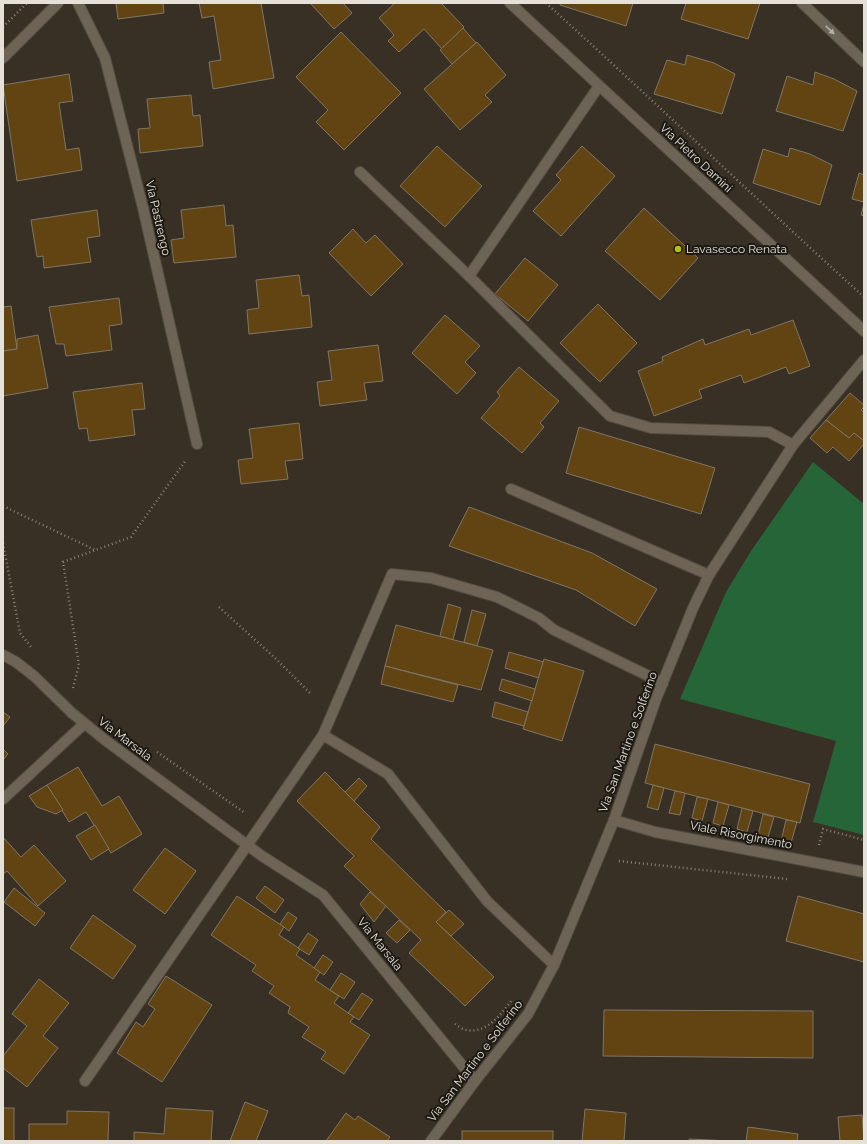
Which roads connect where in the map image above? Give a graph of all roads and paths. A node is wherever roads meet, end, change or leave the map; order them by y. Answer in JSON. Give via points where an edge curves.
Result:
{"nodes":[{"id":1,"x":27,"y":3,"type":"edge"},
{"id":2,"x":58,"y":3,"type":"edge"},
{"id":3,"x":78,"y":3,"type":"edge"},
{"id":4,"x":510,"y":3,"type":"edge"},
{"id":5,"x":546,"y":3,"type":"edge"},
{"id":6,"x":802,"y":3,"type":"edge"},
{"id":7,"x":3,"y":27,"type":"edge"},
{"id":8,"x":3,"y":58,"type":"edge"},
{"id":9,"x":864,"y":62,"type":"edge"},
{"id":10,"x":599,"y":86,"type":"junction"},
{"id":11,"x":360,"y":172,"type":"dead end"},
{"id":12,"x":469,"y":276,"type":"junction"},
{"id":13,"x":864,"y":297,"type":"edge"},
{"id":14,"x":864,"y":331,"type":"edge"},
{"id":15,"x":864,"y":360,"type":"edge"},
{"id":16,"x":197,"y":444,"type":"joint"},
{"id":17,"x":793,"y":445,"type":"junction"},
{"id":18,"x":511,"y":489,"type":"dead end"},
{"id":19,"x":3,"y":506,"type":"edge"},
{"id":20,"x":3,"y":543,"type":"edge"},
{"id":21,"x":95,"y":550,"type":"junction"},
{"id":22,"x":708,"y":575,"type":"junction"},
{"id":23,"x":219,"y":606,"type":"dead end"},
{"id":24,"x":31,"y":647,"type":"dead end"},
{"id":25,"x":3,"y":655,"type":"edge"},
{"id":26,"x":68,"y":683,"type":"dead end"},
{"id":27,"x":663,"y":683,"type":"junction"},
{"id":28,"x":73,"y":688,"type":"junction"},
{"id":29,"x":76,"y":691,"type":"dead end"},
{"id":30,"x":311,"y":694,"type":"dead end"},
{"id":31,"x":84,"y":724,"type":"junction"},
{"id":32,"x":323,"y":735,"type":"junction"},
{"id":33,"x":153,"y":749,"type":"dead end"},
{"id":34,"x":3,"y":799,"type":"edge"},
{"id":35,"x":250,"y":816,"type":"dead end"},
{"id":36,"x":614,"y":820,"type":"junction"},
{"id":37,"x":864,"y":840,"type":"edge"},
{"id":38,"x":246,"y":845,"type":"junction"},
{"id":39,"x":818,"y":850,"type":"dead end"},
{"id":40,"x":614,"y":860,"type":"dead end"},
{"id":41,"x":864,"y":872,"type":"edge"},
{"id":42,"x":792,"y":879,"type":"dead end"},
{"id":43,"x":554,"y":965,"type":"junction"},
{"id":44,"x":515,"y":996,"type":"dead end"},
{"id":45,"x":453,"y":1023,"type":"dead end"},
{"id":46,"x":85,"y":1081,"type":"dead end"},
{"id":47,"x":475,"y":1081,"type":"junction"},
{"id":48,"x":431,"y":1141,"type":"edge"}],
"edges":[{"from":1,"to":7,"type":"path"},
{"from":2,"to":8,"type":"street"},
{"from":3,"to":16,"type":"street","name":"Via Pastrengo","via":[[105,58],[143,208]]},
{"from":4,"to":10,"type":"street","name":"Via Pietro Damini"},
{"from":5,"to":13,"type":"path"},
{"from":6,"to":9,"type":"street","one_way":true},
{"from":10,"to":12,"type":"street"},
{"from":10,"to":14,"type":"street","name":"Via Pietro Damini"},
{"from":11,"to":12,"type":"street"},
{"from":12,"to":17,"type":"street","via":[[610,416],[651,428],[769,432]]},
{"from":15,"to":17,"type":"street","name":"Via San Martino e Solferino"},
{"from":16,"to":21,"type":"path","via":[[131,537]]},
{"from":17,"to":22,"type":"street","name":"Via San Martino e Solferino"},
{"from":18,"to":22,"type":"street"},
{"from":19,"to":21,"type":"path"},
{"from":20,"to":24,"type":"path","via":[[20,633]]},
{"from":21,"to":28,"type":"path","via":[[63,562],[79,665]]},
{"from":22,"to":27,"type":"street","name":"Via San Martino e Solferino"},
{"from":23,"to":30,"type":"path"},
{"from":25,"to":31,"type":"street","name":"Via Marsala","via":[[34,676]]},
{"from":26,"to":28,"type":"path"},
{"from":27,"to":32,"type":"street","via":[[554,630],[539,618],[497,597],[431,578],[392,574]]},
{"from":27,"to":36,"type":"street","name":"Via San Martino e Solferino"},
{"from":28,"to":29,"type":"path"},
{"from":31,"to":34,"type":"street","name":"Via Marsala"},
{"from":31,"to":38,"type":"street","name":"Via Marsala"},
{"from":32,"to":38,"type":"street"},
{"from":32,"to":43,"type":"street","via":[[388,774],[487,901]]},
{"from":33,"to":35,"type":"path"},
{"from":36,"to":41,"type":"street","name":"Viale Risorgimento","via":[[655,832]]},
{"from":36,"to":43,"type":"street","name":"Via San Martino e Solferino"},
{"from":37,"to":39,"type":"path","via":[[823,829]]},
{"from":38,"to":46,"type":"street"},
{"from":38,"to":47,"type":"street","name":"Via Marsala","via":[[323,895]]},
{"from":40,"to":42,"type":"path"},
{"from":43,"to":47,"type":"street","name":"Via San Martino e Solferino","via":[[528,1014]]},
{"from":44,"to":45,"type":"path","via":[[495,1020],[479,1030],[466,1030]]},
{"from":47,"to":48,"type":"street","name":"Via San Martino e Solferino"}]}
